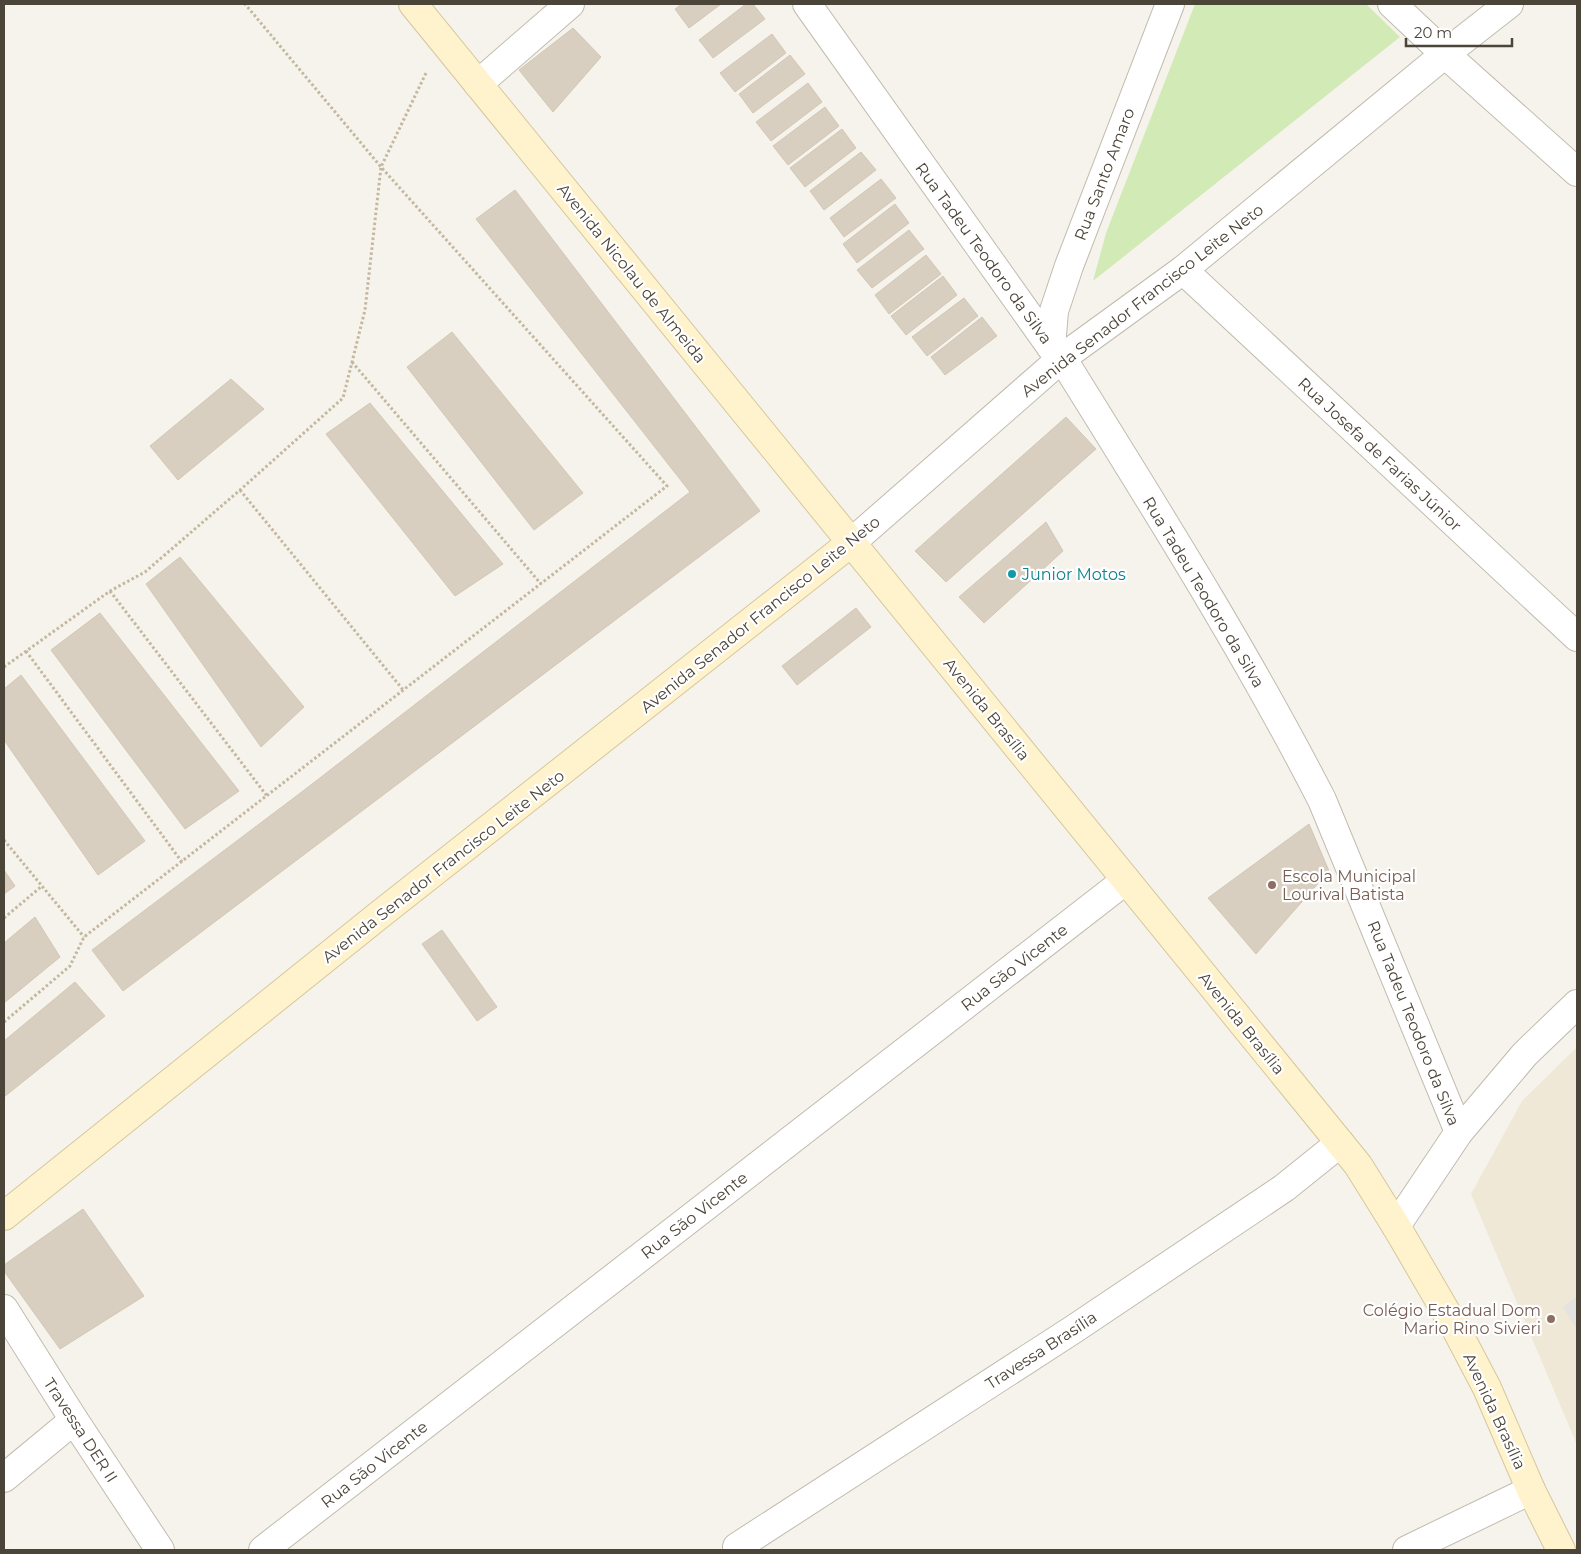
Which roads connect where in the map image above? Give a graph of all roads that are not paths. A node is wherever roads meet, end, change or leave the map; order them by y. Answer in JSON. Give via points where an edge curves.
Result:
{"nodes":[{"id":1,"x":413,"y":4,"type":"edge"},
{"id":2,"x":570,"y":4,"type":"edge"},
{"id":3,"x":807,"y":4,"type":"edge"},
{"id":4,"x":1170,"y":4,"type":"edge"},
{"id":5,"x":1392,"y":4,"type":"edge"},
{"id":6,"x":1509,"y":4,"type":"edge"},
{"id":7,"x":1445,"y":54,"type":"junction"},
{"id":8,"x":478,"y":84,"type":"junction"},
{"id":9,"x":1577,"y":172,"type":"edge"},
{"id":10,"x":1183,"y":270,"type":"junction"},
{"id":11,"x":1057,"y":352,"type":"junction"},
{"id":12,"x":852,"y":542,"type":"junction"},
{"id":13,"x":1577,"y":637,"type":"edge"},
{"id":14,"x":1126,"y":880,"type":"junction"},
{"id":15,"x":1577,"y":1004,"type":"edge"},
{"id":16,"x":1458,"y":1132,"type":"junction"},
{"id":17,"x":1340,"y":1143,"type":"junction"},
{"id":18,"x":4,"y":1216,"type":"edge"},
{"id":19,"x":1396,"y":1226,"type":"junction"},
{"id":20,"x":4,"y":1309,"type":"edge"},
{"id":21,"x":74,"y":1420,"type":"junction"},
{"id":22,"x":4,"y":1478,"type":"edge"},
{"id":23,"x":1531,"y":1490,"type":"junction"},
{"id":24,"x":737,"y":1548,"type":"dead end"},
{"id":25,"x":160,"y":1550,"type":"edge"},
{"id":26,"x":263,"y":1550,"type":"edge"},
{"id":27,"x":1406,"y":1550,"type":"edge"},
{"id":28,"x":1562,"y":1550,"type":"edge"}],
"edges":[{"from":1,"to":8,"type":"main road","name":"Avenida Nicolau de Almeida"},
{"from":2,"to":8,"type":"street"},
{"from":3,"to":11,"type":"street","name":"Rua Tadeu Teodoro da Silva"},
{"from":4,"to":11,"type":"street","name":"Rua Santo Amaro","via":[[1054,311]]},
{"from":5,"to":7,"type":"street"},
{"from":6,"to":7,"type":"street","name":"Avenida Senador Francisco Leite Neto"},
{"from":7,"to":9,"type":"street"},
{"from":7,"to":10,"type":"street","name":"Avenida Senador Francisco Leite Neto"},
{"from":8,"to":12,"type":"main road","name":"Avenida Nicolau de Almeida"},
{"from":10,"to":11,"type":"street","name":"Avenida Senador Francisco Leite Neto"},
{"from":10,"to":13,"type":"street","name":"Rua Josefa de Farias Júnior"},
{"from":11,"to":12,"type":"street","name":"Avenida Senador Francisco Leite Neto"},
{"from":11,"to":16,"type":"street","name":"Rua Tadeu Teodoro da Silva","via":[[1199,581],[1319,793]]},
{"from":12,"to":14,"type":"main road","name":"Avenida Brasília"},
{"from":12,"to":18,"type":"main road","name":"Avenida Senador Francisco Leite Neto"},
{"from":14,"to":17,"type":"main road","name":"Avenida Brasília"},
{"from":14,"to":26,"type":"street","name":"Rua São Vicente"},
{"from":15,"to":16,"type":"street","via":[[1525,1054]]},
{"from":16,"to":19,"type":"street","name":"Rua Tadeu Teodoro da Silva"},
{"from":17,"to":19,"type":"main road","name":"Avenida Brasília","via":[[1358,1164]]},
{"from":17,"to":24,"type":"street","name":"Travessa Brasília","via":[[1276,1194]]},
{"from":19,"to":23,"type":"main road","name":"Avenida Brasília","via":[[1487,1388]]},
{"from":20,"to":21,"type":"street","name":"Travessa DER II"},
{"from":21,"to":22,"type":"street"},
{"from":21,"to":25,"type":"street","name":"Travessa DER II"},
{"from":23,"to":27,"type":"street"},
{"from":23,"to":28,"type":"main road","name":"Avenida Brasília"}]}
